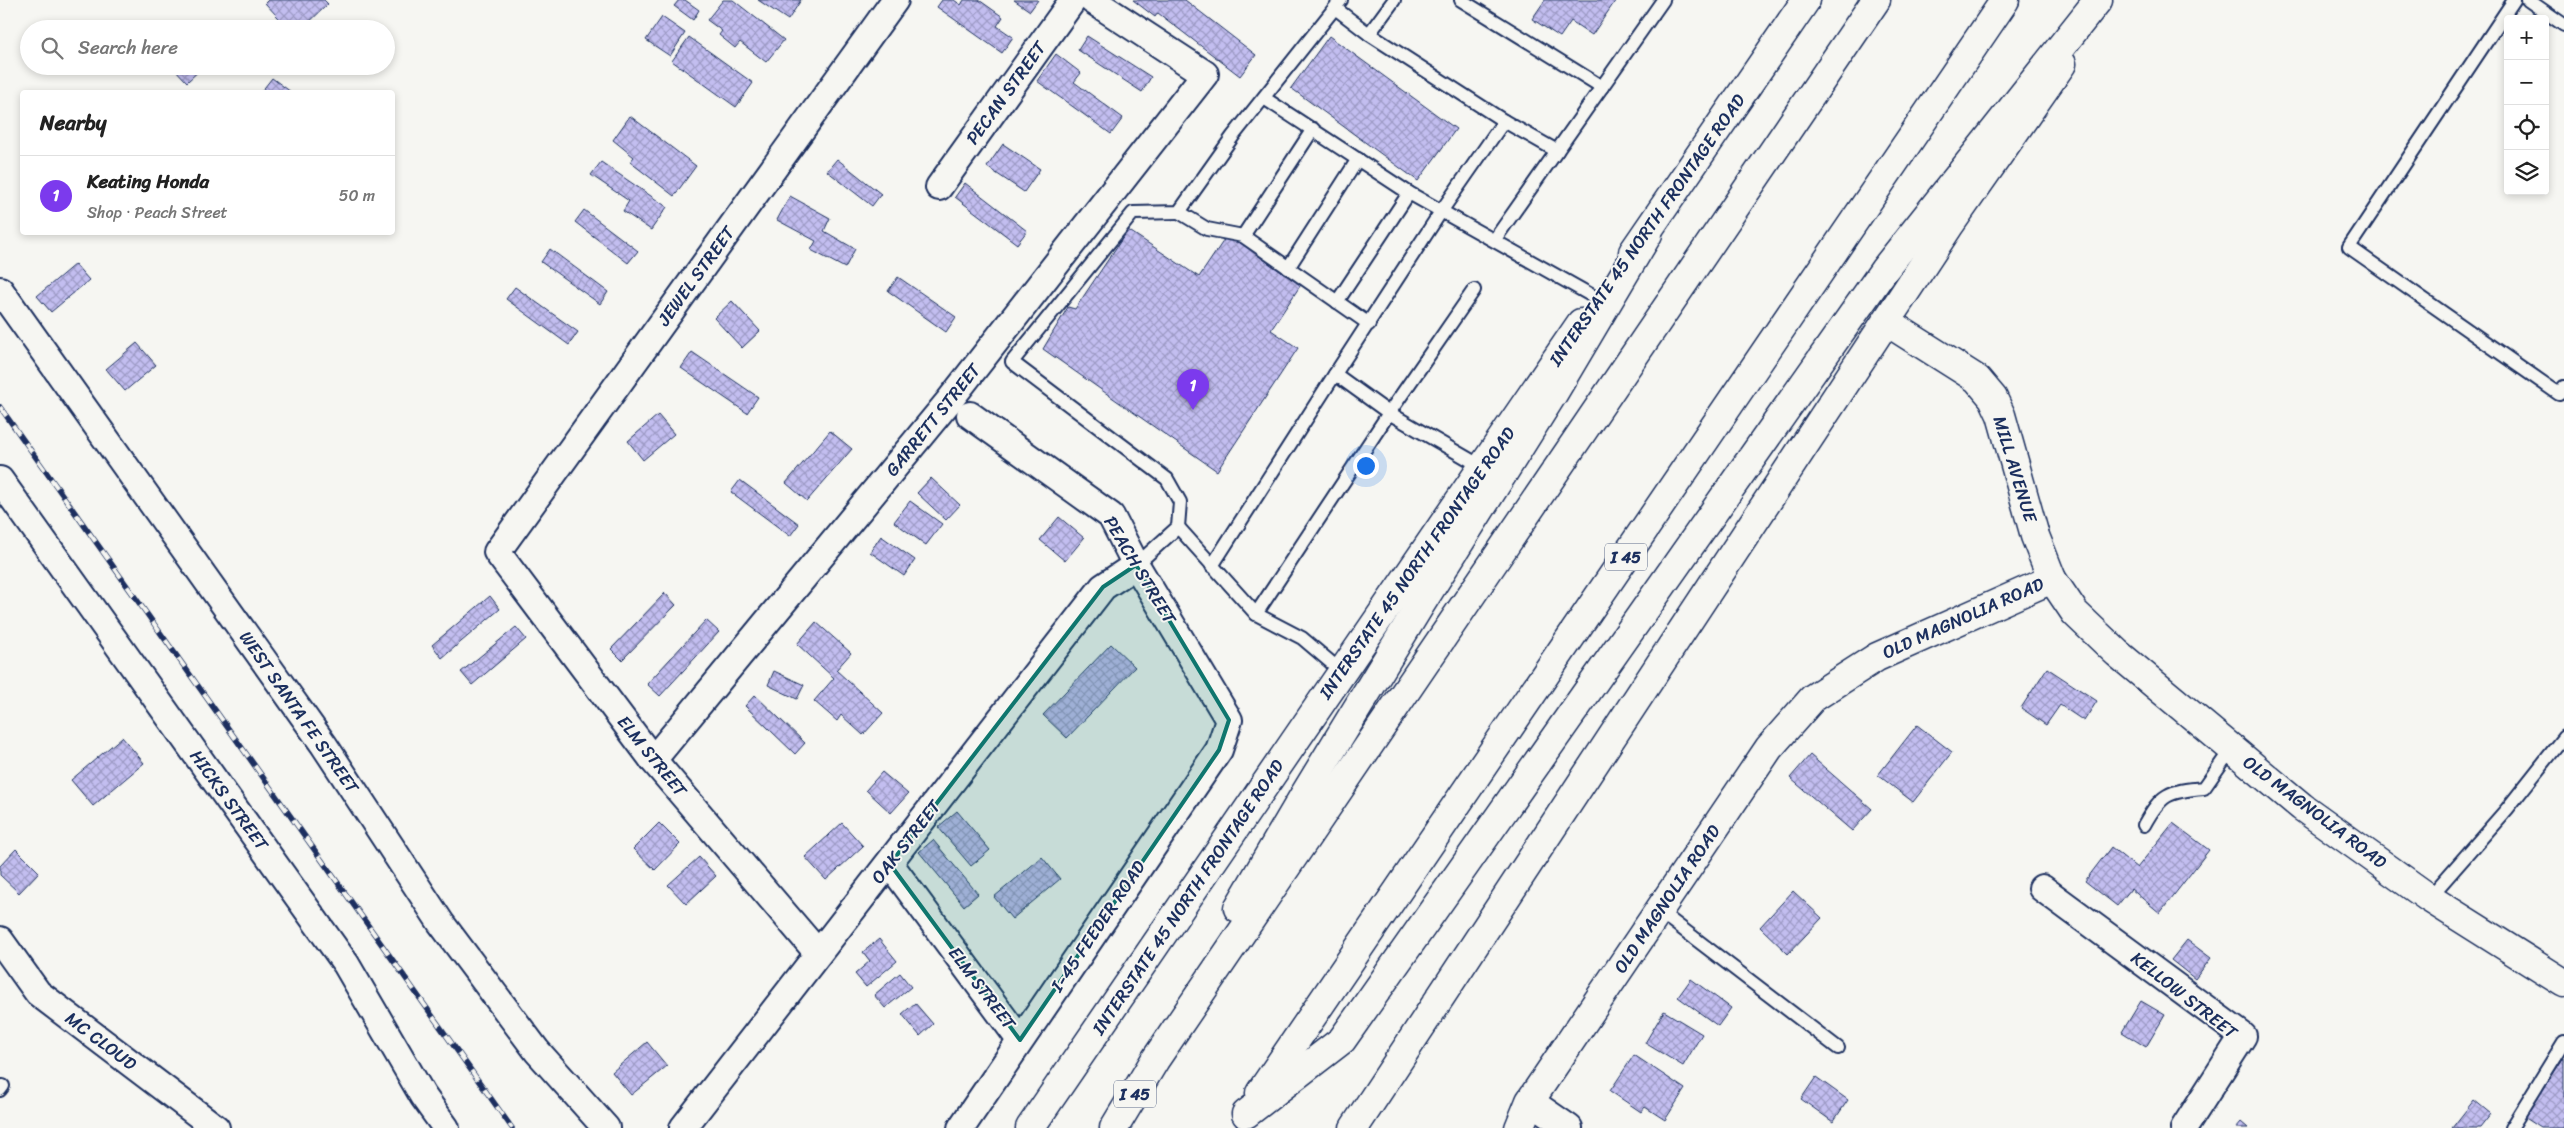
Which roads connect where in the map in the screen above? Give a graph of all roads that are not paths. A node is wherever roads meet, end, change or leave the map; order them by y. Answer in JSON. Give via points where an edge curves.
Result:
{"nodes":[{"id":1,"x":895,"y":0,"type":"edge"},
{"id":2,"x":1073,"y":0,"type":"edge"},
{"id":3,"x":1092,"y":0,"type":"edge"},
{"id":4,"x":1394,"y":0,"type":"edge"},
{"id":5,"x":1461,"y":0,"type":"edge"},
{"id":6,"x":1663,"y":0,"type":"edge"},
{"id":7,"x":1806,"y":0,"type":"edge"},
{"id":8,"x":1876,"y":0,"type":"edge"},
{"id":9,"x":2005,"y":0,"type":"edge"},
{"id":10,"x":2098,"y":0,"type":"edge"},
{"id":11,"x":2107,"y":0,"type":"edge"},
{"id":12,"x":2514,"y":0,"type":"edge"},
{"id":13,"x":2528,"y":0,"type":"edge"},
{"id":14,"x":1338,"y":4,"type":"edge"},
{"id":15,"x":2564,"y":25,"type":"edge"},
{"id":16,"x":1369,"y":34,"type":"junction"},
{"id":17,"x":1602,"y":87,"type":"junction"},
{"id":18,"x":1264,"y":98,"type":"junction"},
{"id":19,"x":1504,"y":121,"type":"junction"},
{"id":20,"x":1312,"y":129,"type":"junction"},
{"id":21,"x":1557,"y":151,"type":"junction"},
{"id":22,"x":1358,"y":159,"type":"junction"},
{"id":23,"x":939,"y":187,"type":"dead end"},
{"id":24,"x":1409,"y":193,"type":"junction"},
{"id":25,"x":1442,"y":210,"type":"junction"},
{"id":26,"x":1179,"y":212,"type":"junction"},
{"id":27,"x":1648,"y":234,"type":"junction"},
{"id":28,"x":1243,"y":236,"type":"junction"},
{"id":29,"x":1495,"y":239,"type":"junction"},
{"id":30,"x":1288,"y":268,"type":"junction"},
{"id":31,"x":0,"y":290,"type":"edge"},
{"id":32,"x":1474,"y":290,"type":"dead end"},
{"id":33,"x":1598,"y":299,"type":"junction"},
{"id":34,"x":1337,"y":302,"type":"junction"},
{"id":35,"x":1887,"y":322,"type":"junction"},
{"id":36,"x":1369,"y":324,"type":"junction"},
{"id":37,"x":1336,"y":374,"type":"junction"},
{"id":38,"x":2564,"y":387,"type":"edge"},
{"id":39,"x":1388,"y":413,"type":"junction"},
{"id":40,"x":970,"y":415,"type":"dead end"},
{"id":41,"x":1484,"y":468,"type":"junction"},
{"id":42,"x":0,"y":480,"type":"edge"},
{"id":43,"x":1178,"y":527,"type":"junction"},
{"id":44,"x":497,"y":552,"type":"joint"},
{"id":45,"x":1136,"y":565,"type":"junction"},
{"id":46,"x":1212,"y":566,"type":"junction"},
{"id":47,"x":2052,"y":579,"type":"junction"},
{"id":48,"x":1256,"y":614,"type":"junction"},
{"id":49,"x":1341,"y":671,"type":"junction"},
{"id":50,"x":1229,"y":720,"type":"joint"},
{"id":51,"x":2564,"y":737,"type":"edge"},
{"id":52,"x":2232,"y":748,"type":"junction"},
{"id":53,"x":653,"y":760,"type":"junction"},
{"id":54,"x":2144,"y":825,"type":"dead end"},
{"id":55,"x":890,"y":864,"type":"junction"},
{"id":56,"x":2042,"y":888,"type":"dead end"},
{"id":57,"x":2429,"y":898,"type":"junction"},
{"id":58,"x":1659,"y":911,"type":"junction"},
{"id":59,"x":0,"y":940,"type":"edge"},
{"id":60,"x":817,"y":952,"type":"junction"},
{"id":61,"x":2564,"y":983,"type":"edge"},
{"id":62,"x":1020,"y":1040,"type":"junction"},
{"id":63,"x":2564,"y":1043,"type":"edge"},
{"id":64,"x":1838,"y":1048,"type":"dead end"},
{"id":65,"x":1155,"y":1060,"type":"junction"},
{"id":66,"x":1530,"y":1101,"type":"junction"},
{"id":67,"x":1241,"y":1121,"type":"edge"},
{"id":68,"x":216,"y":1128,"type":"edge"},
{"id":69,"x":446,"y":1128,"type":"edge"},
{"id":70,"x":606,"y":1128,"type":"edge"},
{"id":71,"x":683,"y":1128,"type":"edge"},
{"id":72,"x":961,"y":1128,"type":"edge"},
{"id":73,"x":1030,"y":1128,"type":"edge"},
{"id":74,"x":1114,"y":1128,"type":"edge"},
{"id":75,"x":1354,"y":1128,"type":"edge"},
{"id":76,"x":1518,"y":1128,"type":"edge"},
{"id":77,"x":1569,"y":1128,"type":"edge"},
{"id":78,"x":2184,"y":1128,"type":"edge"},
{"id":79,"x":2511,"y":1128,"type":"edge"}],
"edges":[{"from":1,"to":44,"type":"street","name":"JEWEL STREET"},
{"from":2,"to":23,"type":"street","name":"PECAN STREET"},
{"from":3,"to":53,"type":"street","name":"GARRETT STREET","via":[[1205,74],[949,401]]},
{"from":4,"to":16,"type":"lane"},
{"from":5,"to":17,"type":"lane"},
{"from":6,"to":17,"type":"lane"},
{"from":7,"to":27,"type":"main road","name":"INTERSTATE 45 NORTH FRONTAGE ROAD"},
{"from":8,"to":65,"type":"main road","number":"I 45"},
{"from":9,"to":67,"type":"main road","number":"I 45"},
{"from":10,"to":67,"type":"main road","via":[[1884,270],[1342,1040]]},
{"from":11,"to":35,"type":"main road","via":[[1949,226]]},
{"from":12,"to":38,"type":"lane","via":[[2349,247],[2559,394]]},
{"from":13,"to":15,"type":"lane"},
{"from":14,"to":16,"type":"lane"},
{"from":14,"to":18,"type":"lane"},
{"from":16,"to":19,"type":"lane"},
{"from":17,"to":21,"type":"lane"},
{"from":18,"to":20,"type":"lane"},
{"from":18,"to":26,"type":"lane"},
{"from":19,"to":21,"type":"lane"},
{"from":19,"to":25,"type":"lane"},
{"from":20,"to":22,"type":"lane"},
{"from":20,"to":28,"type":"lane"},
{"from":21,"to":29,"type":"lane"},
{"from":22,"to":24,"type":"lane"},
{"from":22,"to":30,"type":"lane"},
{"from":24,"to":25,"type":"lane"},
{"from":24,"to":34,"type":"lane"},
{"from":25,"to":29,"type":"lane"},
{"from":25,"to":36,"type":"lane"},
{"from":26,"to":28,"type":"lane","via":[[1207,229]]},
{"from":26,"to":43,"type":"lane","via":[[1133,213],[1012,362],[1167,479],[1180,502]]},
{"from":27,"to":33,"type":"main road","name":"INTERSTATE 45 NORTH FRONTAGE ROAD"},
{"from":27,"to":65,"type":"main road","via":[[1554,394],[1306,792],[1211,955]]},
{"from":28,"to":30,"type":"lane"},
{"from":29,"to":33,"type":"lane"},
{"from":30,"to":34,"type":"lane"},
{"from":31,"to":70,"type":"street","name":"WEST SANTA FE STREET","via":[[324,746],[441,923],[537,1051]]},
{"from":32,"to":39,"type":"lane"},
{"from":33,"to":41,"type":"main road","name":"INTERSTATE 45 NORTH FRONTAGE ROAD"},
{"from":34,"to":36,"type":"lane"},
{"from":35,"to":47,"type":"main road","name":"MILL AVENUE","via":[[1977,379],[1992,398],[2001,415],[2035,536]]},
{"from":35,"to":75,"type":"main road"},
{"from":36,"to":37,"type":"lane"},
{"from":37,"to":39,"type":"lane"},
{"from":37,"to":46,"type":"lane"},
{"from":39,"to":41,"type":"lane"},
{"from":39,"to":48,"type":"lane"},
{"from":40,"to":45,"type":"street","name":"PEACH STREET","via":[[1111,516]]},
{"from":41,"to":49,"type":"main road","name":"INTERSTATE 45 NORTH FRONTAGE ROAD"},
{"from":42,"to":69,"type":"street","name":"HICKS STREET","via":[[346,964],[423,1096]]},
{"from":43,"to":45,"type":"lane"},
{"from":43,"to":46,"type":"lane"},
{"from":44,"to":53,"type":"street","name":"ELM STREET"},
{"from":45,"to":50,"type":"street","name":"PEACH STREET"},
{"from":45,"to":55,"type":"street","name":"OAK STREET","via":[[1103,587]]},
{"from":46,"to":48,"type":"lane"},
{"from":47,"to":52,"type":"main road","name":"OLD MAGNOLIA ROAD","via":[[2075,613],[2117,653]]},
{"from":47,"to":58,"type":"main road","name":"OLD MAGNOLIA ROAD","via":[[1877,657],[1813,698],[1769,748]]},
{"from":48,"to":49,"type":"lane","via":[[1302,638]]},
{"from":49,"to":73,"type":"main road","name":"INTERSTATE 45 NORTH FRONTAGE ROAD"},
{"from":50,"to":62,"type":"street","name":"I-45 FEEDER ROAD","via":[[1219,750]]},
{"from":51,"to":57,"type":"lane","via":[[2507,809]]},
{"from":52,"to":54,"type":"lane","via":[[2204,788],[2177,790],[2156,803]]},
{"from":52,"to":57,"type":"main road","name":"OLD MAGNOLIA ROAD","via":[[2302,807]]},
{"from":53,"to":60,"type":"street","name":"ELM STREET"},
{"from":55,"to":60,"type":"street","name":"OAK STREET"},
{"from":55,"to":62,"type":"street","name":"ELM STREET"},
{"from":56,"to":78,"type":"street","name":"KELLOW STREET","via":[[2243,1036]]},
{"from":57,"to":61,"type":"main road","name":"OLD MAGNOLIA ROAD"},
{"from":58,"to":64,"type":"lane"},
{"from":58,"to":66,"type":"main road","name":"OLD MAGNOLIA ROAD"},
{"from":59,"to":68,"type":"street","name":"MC CLOUD","via":[[38,993]]},
{"from":60,"to":71,"type":"street","name":"OAK STREET"},
{"from":62,"to":72,"type":"street","name":"I-45 FEEDER ROAD"},
{"from":63,"to":79,"type":"lane"},
{"from":65,"to":74,"type":"main road","number":"I 45"},
{"from":66,"to":76,"type":"main road","name":"OLD MAGNOLIA ROAD"},
{"from":66,"to":77,"type":"street"}]}
